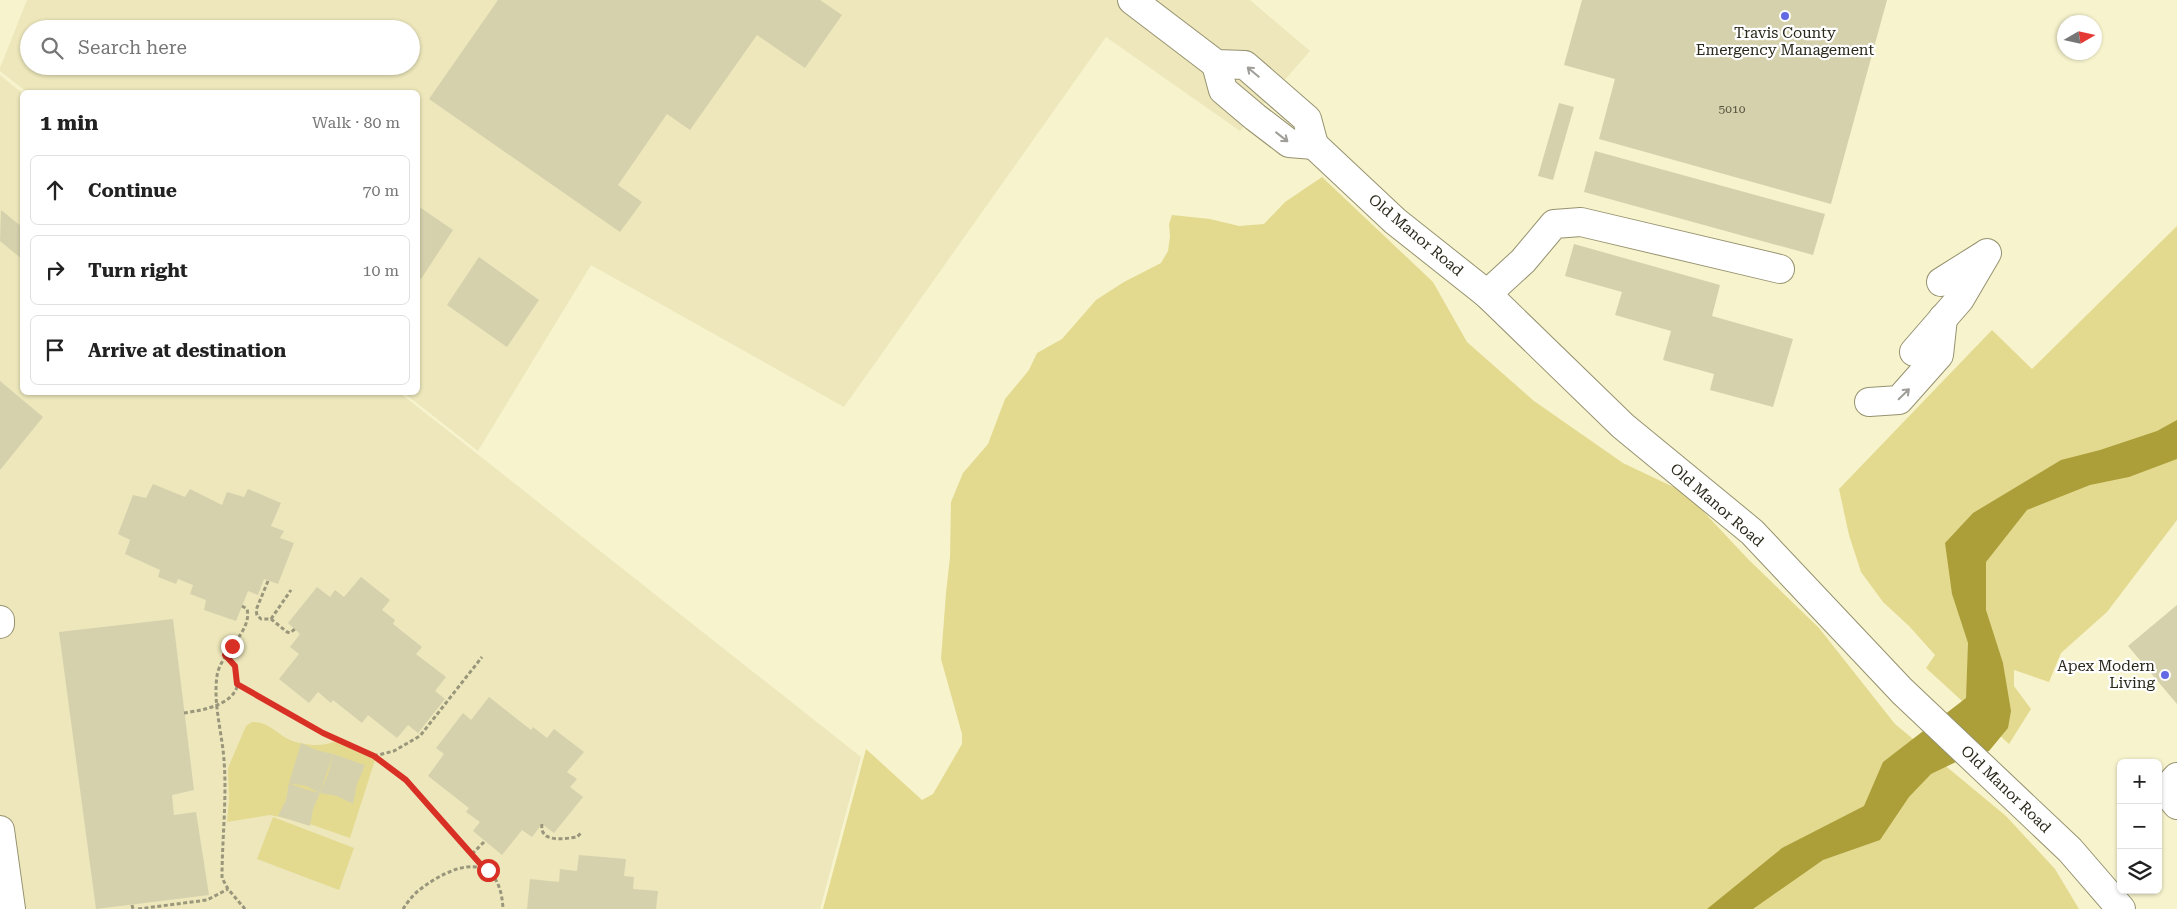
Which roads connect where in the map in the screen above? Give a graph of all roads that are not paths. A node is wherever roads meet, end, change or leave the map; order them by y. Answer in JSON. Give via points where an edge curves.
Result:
{"nodes":[{"id":1,"x":1132,"y":0,"type":"edge"},
{"id":2,"x":1780,"y":269,"type":"dead end"},
{"id":3,"x":1941,"y":282,"type":"dead end"},
{"id":4,"x":1487,"y":294,"type":"junction"},
{"id":5,"x":1943,"y":318,"type":"junction"},
{"id":6,"x":1914,"y":352,"type":"dead end"},
{"id":7,"x":1869,"y":402,"type":"dead end"},
{"id":8,"x":0,"y":620,"type":"edge"},
{"id":9,"x":0,"y":624,"type":"edge"},
{"id":10,"x":2177,"y":776,"type":"edge"},
{"id":11,"x":2177,"y":805,"type":"edge"},
{"id":12,"x":0,"y":830,"type":"edge"},
{"id":13,"x":11,"y":909,"type":"edge"},
{"id":14,"x":2121,"y":909,"type":"edge"}],
"edges":[{"from":1,"to":4,"type":"street","name":"Old Manor Road","via":[[1216,64],[1244,65],[1284,97],[1307,119],[1314,145],[1395,221]]},
{"from":2,"to":4,"type":"street","via":[[1581,222],[1554,224],[1523,261]]},
{"from":3,"to":5,"type":"street","via":[[1987,253],[1960,299]]},
{"from":4,"to":14,"type":"street","name":"Old Manor Road","via":[[1623,426],[1752,532],[1902,691],[2070,850]]},
{"from":5,"to":6,"type":"street"},
{"from":7,"to":5,"type":"street","one_way":true,"via":[[1899,400],[1929,367],[1939,355]]},
{"from":8,"to":9,"type":"street"},
{"from":10,"to":11,"type":"street","via":[[2165,790]]},
{"from":12,"to":13,"type":"street"}]}
